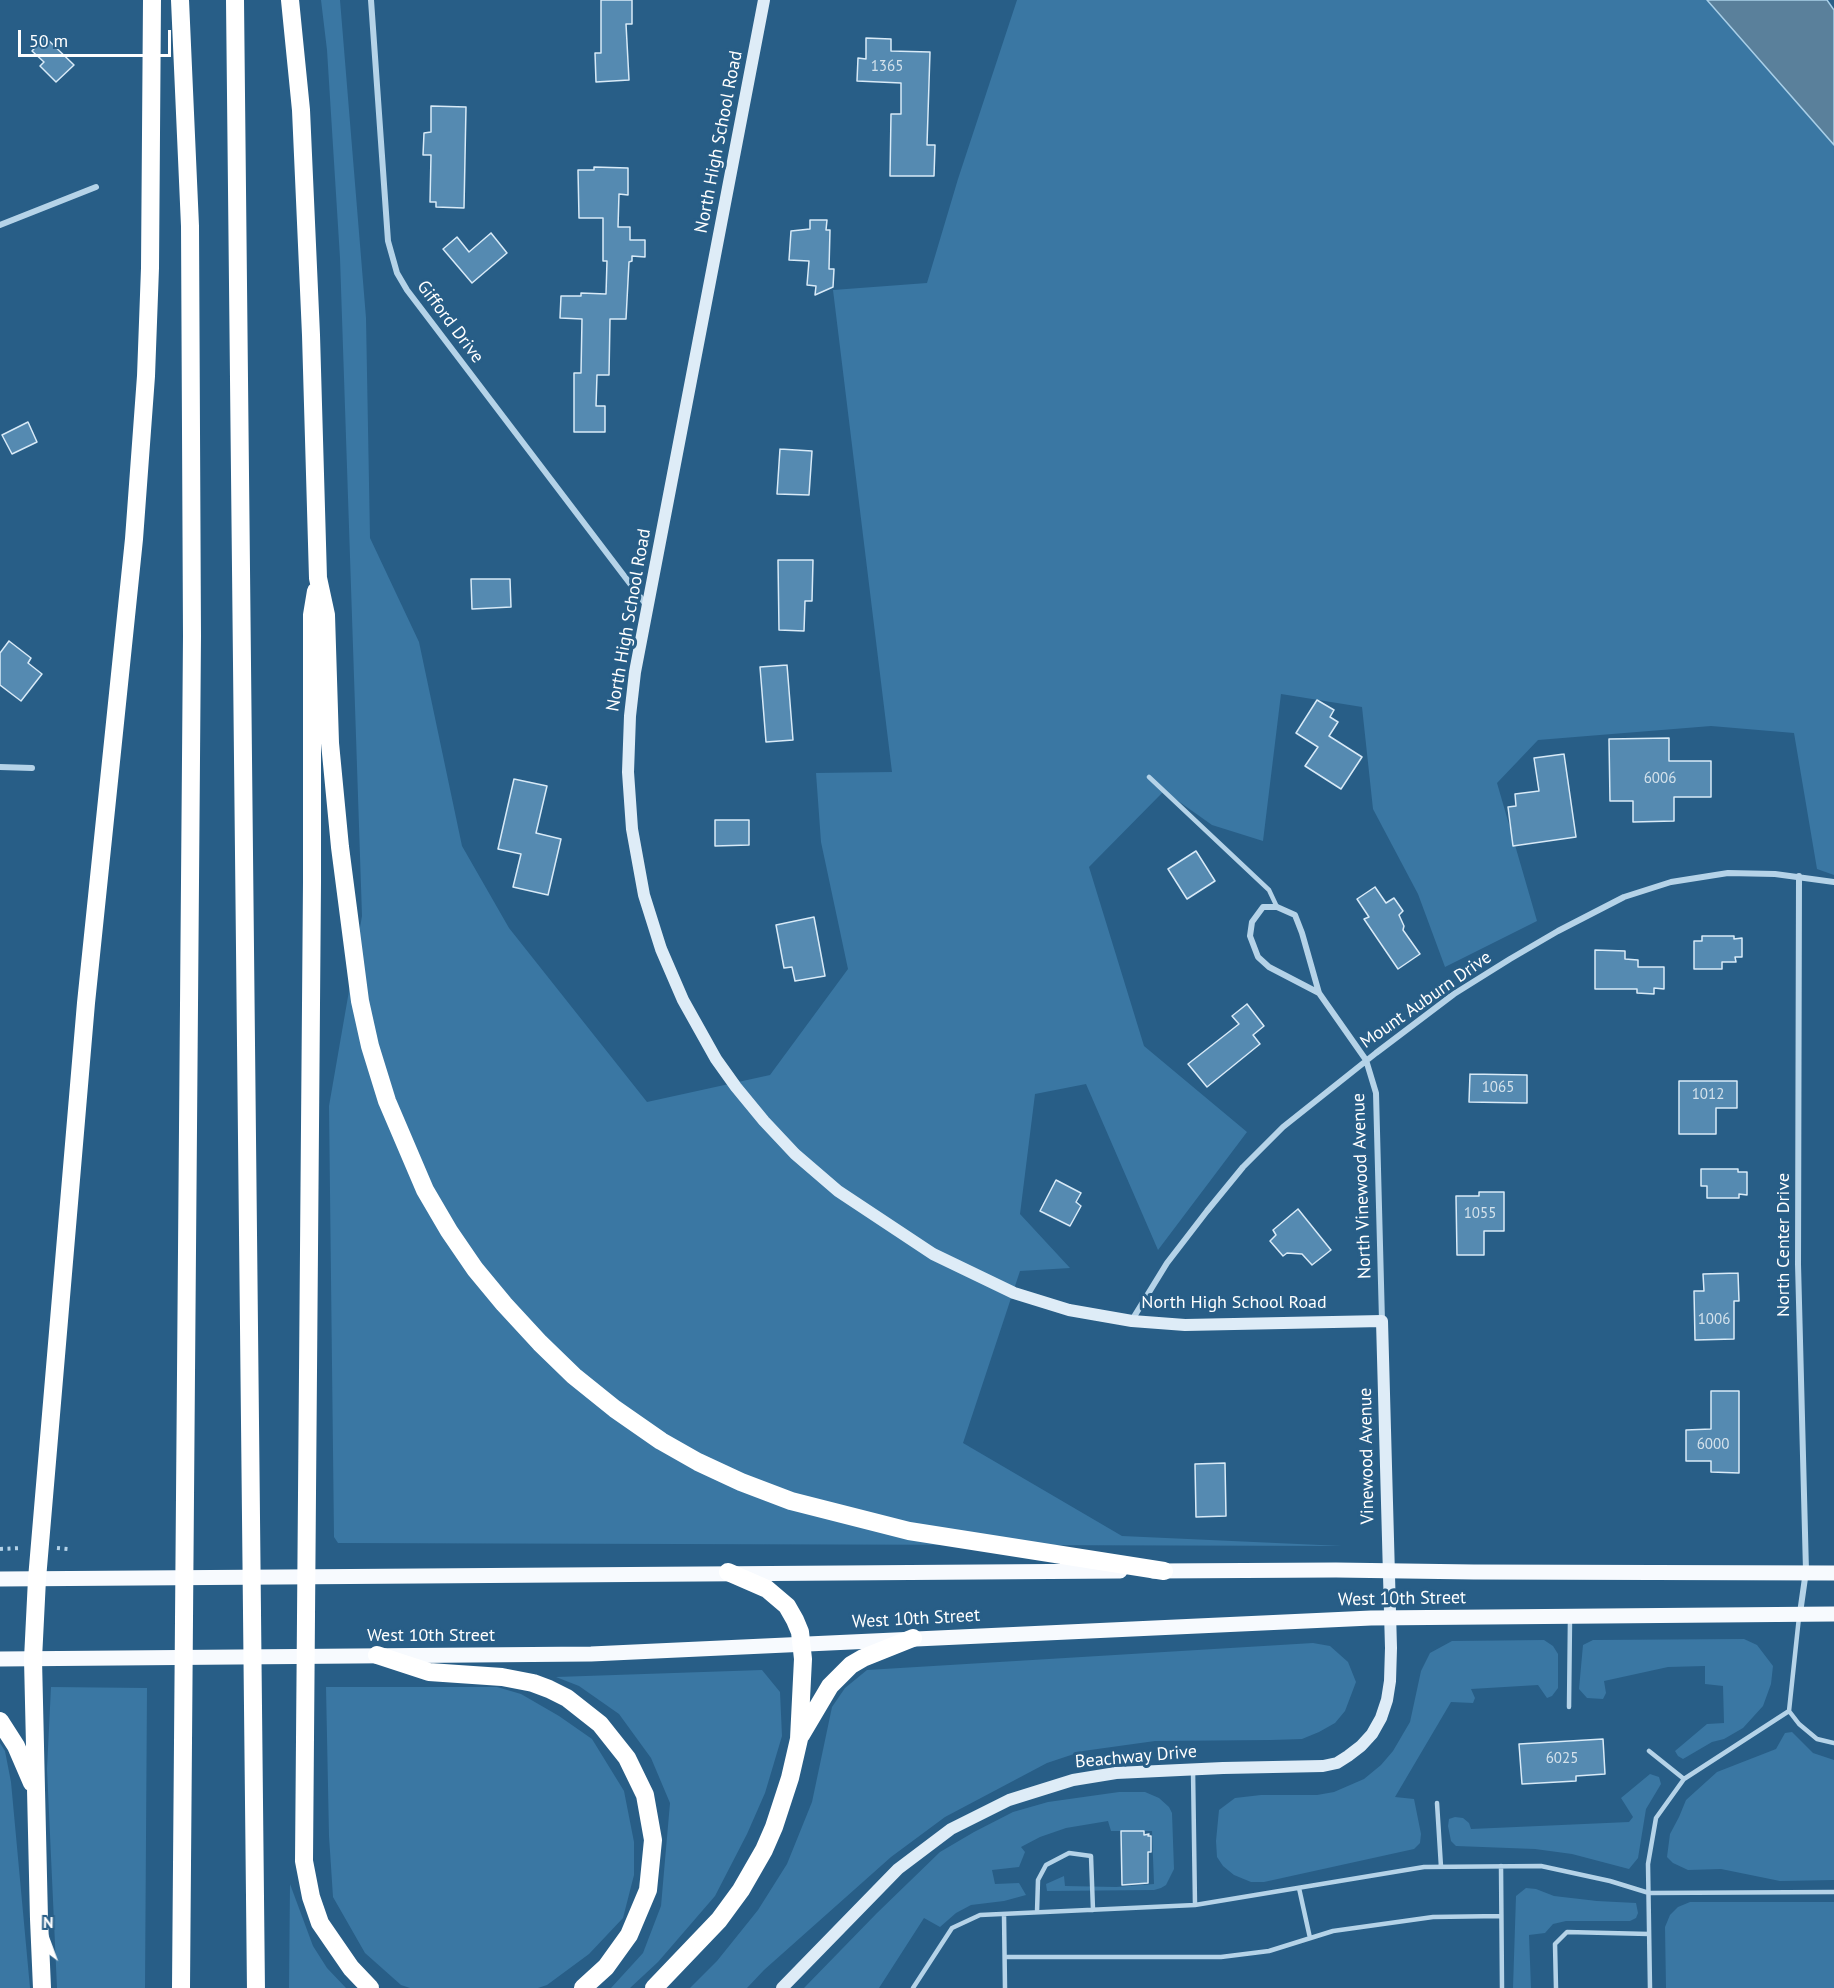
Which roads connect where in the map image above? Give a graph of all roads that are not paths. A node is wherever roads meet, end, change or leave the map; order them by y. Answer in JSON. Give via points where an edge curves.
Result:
{"nodes":[{"id":1,"x":152,"y":0,"type":"edge"},
{"id":2,"x":180,"y":0,"type":"edge"},
{"id":3,"x":235,"y":0,"type":"edge"},
{"id":4,"x":290,"y":0,"type":"edge"},
{"id":5,"x":371,"y":0,"type":"edge"},
{"id":6,"x":764,"y":0,"type":"edge"},
{"id":7,"x":96,"y":187,"type":"dead end"},
{"id":8,"x":0,"y":225,"type":"edge"},
{"id":9,"x":318,"y":578,"type":"junction"},
{"id":10,"x":648,"y":607,"type":"junction"},
{"id":11,"x":0,"y":767,"type":"edge"},
{"id":12,"x":32,"y":768,"type":"dead end"},
{"id":13,"x":1149,"y":777,"type":"dead end"},
{"id":14,"x":1799,"y":876,"type":"junction"},
{"id":15,"x":1834,"y":882,"type":"edge"},
{"id":16,"x":1277,"y":907,"type":"junction"},
{"id":17,"x":1319,"y":993,"type":"junction"},
{"id":18,"x":1366,"y":1060,"type":"junction"},
{"id":19,"x":1132,"y":1321,"type":"junction"},
{"id":20,"x":1382,"y":1321,"type":"junction"},
{"id":21,"x":1164,"y":1571,"type":"junction"},
{"id":22,"x":1388,"y":1571,"type":"junction"},
{"id":23,"x":1806,"y":1571,"type":"junction"},
{"id":24,"x":728,"y":1572,"type":"junction"},
{"id":25,"x":1834,"y":1573,"type":"edge"},
{"id":26,"x":0,"y":1579,"type":"edge"},
{"id":27,"x":37,"y":1579,"type":"junction"},
{"id":28,"x":1389,"y":1591,"type":"joint"},
{"id":29,"x":1800,"y":1614,"type":"junction"},
{"id":30,"x":1834,"y":1614,"type":"edge"},
{"id":31,"x":1570,"y":1616,"type":"junction"},
{"id":32,"x":1389,"y":1618,"type":"junction"},
{"id":33,"x":913,"y":1638,"type":"junction"},
{"id":34,"x":802,"y":1644,"type":"junction"},
{"id":35,"x":377,"y":1655,"type":"junction"},
{"id":36,"x":0,"y":1659,"type":"edge"},
{"id":37,"x":33,"y":1659,"type":"junction"},
{"id":38,"x":1569,"y":1707,"type":"dead end"},
{"id":39,"x":1789,"y":1711,"type":"junction"},
{"id":40,"x":0,"y":1721,"type":"edge"},
{"id":41,"x":799,"y":1739,"type":"junction"},
{"id":42,"x":1834,"y":1743,"type":"edge"},
{"id":43,"x":1649,"y":1751,"type":"dead end"},
{"id":44,"x":1193,"y":1769,"type":"junction"},
{"id":45,"x":1684,"y":1779,"type":"junction"},
{"id":46,"x":37,"y":1794,"type":"junction"},
{"id":47,"x":1437,"y":1803,"type":"dead end"},
{"id":48,"x":1501,"y":1866,"type":"junction"},
{"id":49,"x":1441,"y":1867,"type":"junction"},
{"id":50,"x":1299,"y":1888,"type":"junction"},
{"id":51,"x":1834,"y":1892,"type":"edge"},
{"id":52,"x":1649,"y":1893,"type":"junction"},
{"id":53,"x":1196,"y":1905,"type":"junction"},
{"id":54,"x":1093,"y":1910,"type":"junction"},
{"id":55,"x":1037,"y":1912,"type":"junction"},
{"id":56,"x":1004,"y":1914,"type":"junction"},
{"id":57,"x":1501,"y":1916,"type":"junction"},
{"id":58,"x":1649,"y":1934,"type":"junction"},
{"id":59,"x":1310,"y":1938,"type":"junction"},
{"id":60,"x":1005,"y":1957,"type":"junction"},
{"id":61,"x":42,"y":1988,"type":"edge"},
{"id":62,"x":181,"y":1988,"type":"edge"},
{"id":63,"x":256,"y":1988,"type":"edge"},
{"id":64,"x":370,"y":1988,"type":"edge"},
{"id":65,"x":583,"y":1988,"type":"edge"},
{"id":66,"x":654,"y":1988,"type":"edge"},
{"id":67,"x":782,"y":1988,"type":"edge"},
{"id":68,"x":913,"y":1988,"type":"edge"},
{"id":69,"x":1005,"y":1988,"type":"edge"},
{"id":70,"x":1502,"y":1988,"type":"edge"},
{"id":71,"x":1556,"y":1988,"type":"edge"},
{"id":72,"x":1650,"y":1988,"type":"edge"}],
"edges":[{"from":1,"to":27,"type":"highway","via":[[150,268],[134,539],[86,1003]]},
{"from":2,"to":62,"type":"highway","via":[[190,225],[192,624]]},
{"from":3,"to":63,"type":"highway"},
{"from":4,"to":9,"type":"highway","via":[[302,122]]},
{"from":5,"to":10,"type":"street","name":"Gifford Drive","via":[[388,241],[397,273]]},
{"from":6,"to":10,"type":"street","name":"North High School Road"},
{"from":7,"to":8,"type":"street"},
{"from":9,"to":21,"type":"highway","via":[[326,615],[330,743],[340,847],[358,990],[370,1046],[387,1101],[425,1190],[475,1269],[504,1304],[574,1376],[615,1409],[661,1441],[741,1482],[791,1501],[909,1531]]},
{"from":9,"to":64,"type":"highway","via":[[312,615],[304,1861],[320,1923]]},
{"from":10,"to":19,"type":"street","name":"North High School Road","via":[[630,716],[632,829],[644,895],[661,949],[683,1000],[716,1059],[795,1154],[838,1191],[933,1254],[1014,1293],[1069,1310]]},
{"from":11,"to":12,"type":"street"},
{"from":13,"to":16,"type":"lane","via":[[1269,891]]},
{"from":14,"to":15,"type":"street","name":"Mount Auburn Drive"},
{"from":14,"to":18,"type":"street","name":"Mount Auburn Drive","via":[[1728,873],[1671,882],[1624,897],[1558,931],[1454,994]]},
{"from":14,"to":23,"type":"street","name":"North Center Drive","via":[[1798,1264]]},
{"from":16,"to":17,"type":"street","name":"North Vinewood Avenue","via":[[1295,915]]},
{"from":16,"to":17,"type":"street","name":"North Vinewood Avenue","via":[[1263,907],[1252,922],[1250,936],[1258,957],[1269,967]]},
{"from":17,"to":18,"type":"street","name":"North Vinewood Avenue"},
{"from":18,"to":19,"type":"street","name":"Mount Auburn Drive","via":[[1297,1115],[1243,1167],[1178,1248]]},
{"from":18,"to":20,"type":"street","name":"North Vinewood Avenue","via":[[1376,1093]]},
{"from":19,"to":20,"type":"street","name":"North High School Road"},
{"from":20,"to":22,"type":"street","name":"Vinewood Avenue"},
{"from":21,"to":22,"type":"main road","name":"West 10th Street"},
{"from":21,"to":24,"type":"main road","name":"West 10th Street"},
{"from":22,"to":23,"type":"main road","name":"West 10th Street"},
{"from":22,"to":28,"type":"street","name":"Vinewood Avenue"},
{"from":23,"to":25,"type":"main road","name":"West 10th Street"},
{"from":23,"to":29,"type":"street","name":"North Center Drive"},
{"from":24,"to":27,"type":"main road","name":"West 10th Street"},
{"from":24,"to":34,"type":"highway","via":[[756,1583],[779,1599],[795,1620]]},
{"from":26,"to":27,"type":"main road","name":"West 10th Street"},
{"from":27,"to":37,"type":"highway"},
{"from":28,"to":32,"type":"street","name":"Beachway Drive"},
{"from":29,"to":30,"type":"main road","name":"West 10th Street"},
{"from":29,"to":31,"type":"main road","name":"West 10th Street"},
{"from":29,"to":39,"type":"lane"},
{"from":31,"to":32,"type":"main road","name":"West 10th Street"},
{"from":31,"to":38,"type":"lane"},
{"from":32,"to":33,"type":"main road","name":"West 10th Street"},
{"from":32,"to":44,"type":"street","name":"Beachway Drive","via":[[1391,1663],[1387,1700],[1372,1734],[1355,1751],[1323,1767]]},
{"from":33,"to":34,"type":"main road","name":"West 10th Street"},
{"from":33,"to":41,"type":"highway","via":[[863,1658],[846,1670],[830,1686]]},
{"from":34,"to":35,"type":"main road","name":"West 10th Street","via":[[591,1654]]},
{"from":34,"to":41,"type":"highway"},
{"from":35,"to":37,"type":"main road","name":"West 10th Street"},
{"from":35,"to":65,"type":"highway","via":[[429,1672],[502,1677],[549,1689],[600,1724],[627,1758],[645,1795],[653,1840],[648,1890],[629,1935],[606,1967]]},
{"from":36,"to":37,"type":"main road","name":"West 10th Street"},
{"from":37,"to":46,"type":"highway"},
{"from":39,"to":42,"type":"lane","via":[[1818,1739]]},
{"from":39,"to":45,"type":"lane"},
{"from":40,"to":46,"type":"highway"},
{"from":41,"to":66,"type":"highway","via":[[774,1827],[741,1890],[719,1920]]},
{"from":43,"to":45,"type":"lane"},
{"from":44,"to":53,"type":"lane"},
{"from":44,"to":67,"type":"street","name":"Beachway Drive","via":[[1116,1773],[1073,1780],[1009,1800],[967,1820],[898,1869]]},
{"from":45,"to":52,"type":"lane","via":[[1656,1818],[1648,1864]]},
{"from":46,"to":61,"type":"highway"},
{"from":47,"to":49,"type":"lane"},
{"from":48,"to":49,"type":"lane"},
{"from":48,"to":52,"type":"lane","via":[[1541,1866]]},
{"from":48,"to":57,"type":"lane"},
{"from":49,"to":50,"type":"lane"},
{"from":50,"to":53,"type":"lane"},
{"from":50,"to":59,"type":"lane"},
{"from":51,"to":52,"type":"lane"},
{"from":52,"to":58,"type":"lane"},
{"from":53,"to":54,"type":"lane"},
{"from":54,"to":55,"type":"lane"},
{"from":54,"to":55,"type":"lane","via":[[1091,1856],[1069,1853],[1046,1865],[1038,1880]]},
{"from":55,"to":56,"type":"lane"},
{"from":56,"to":60,"type":"lane"},
{"from":56,"to":68,"type":"lane","via":[[980,1915],[952,1928]]},
{"from":57,"to":59,"type":"lane","via":[[1432,1917]]},
{"from":57,"to":70,"type":"lane"},
{"from":58,"to":71,"type":"lane","via":[[1567,1932],[1555,1944]]},
{"from":58,"to":72,"type":"lane"},
{"from":59,"to":60,"type":"lane","via":[[1269,1951],[1221,1957]]},
{"from":60,"to":69,"type":"lane"}]}
